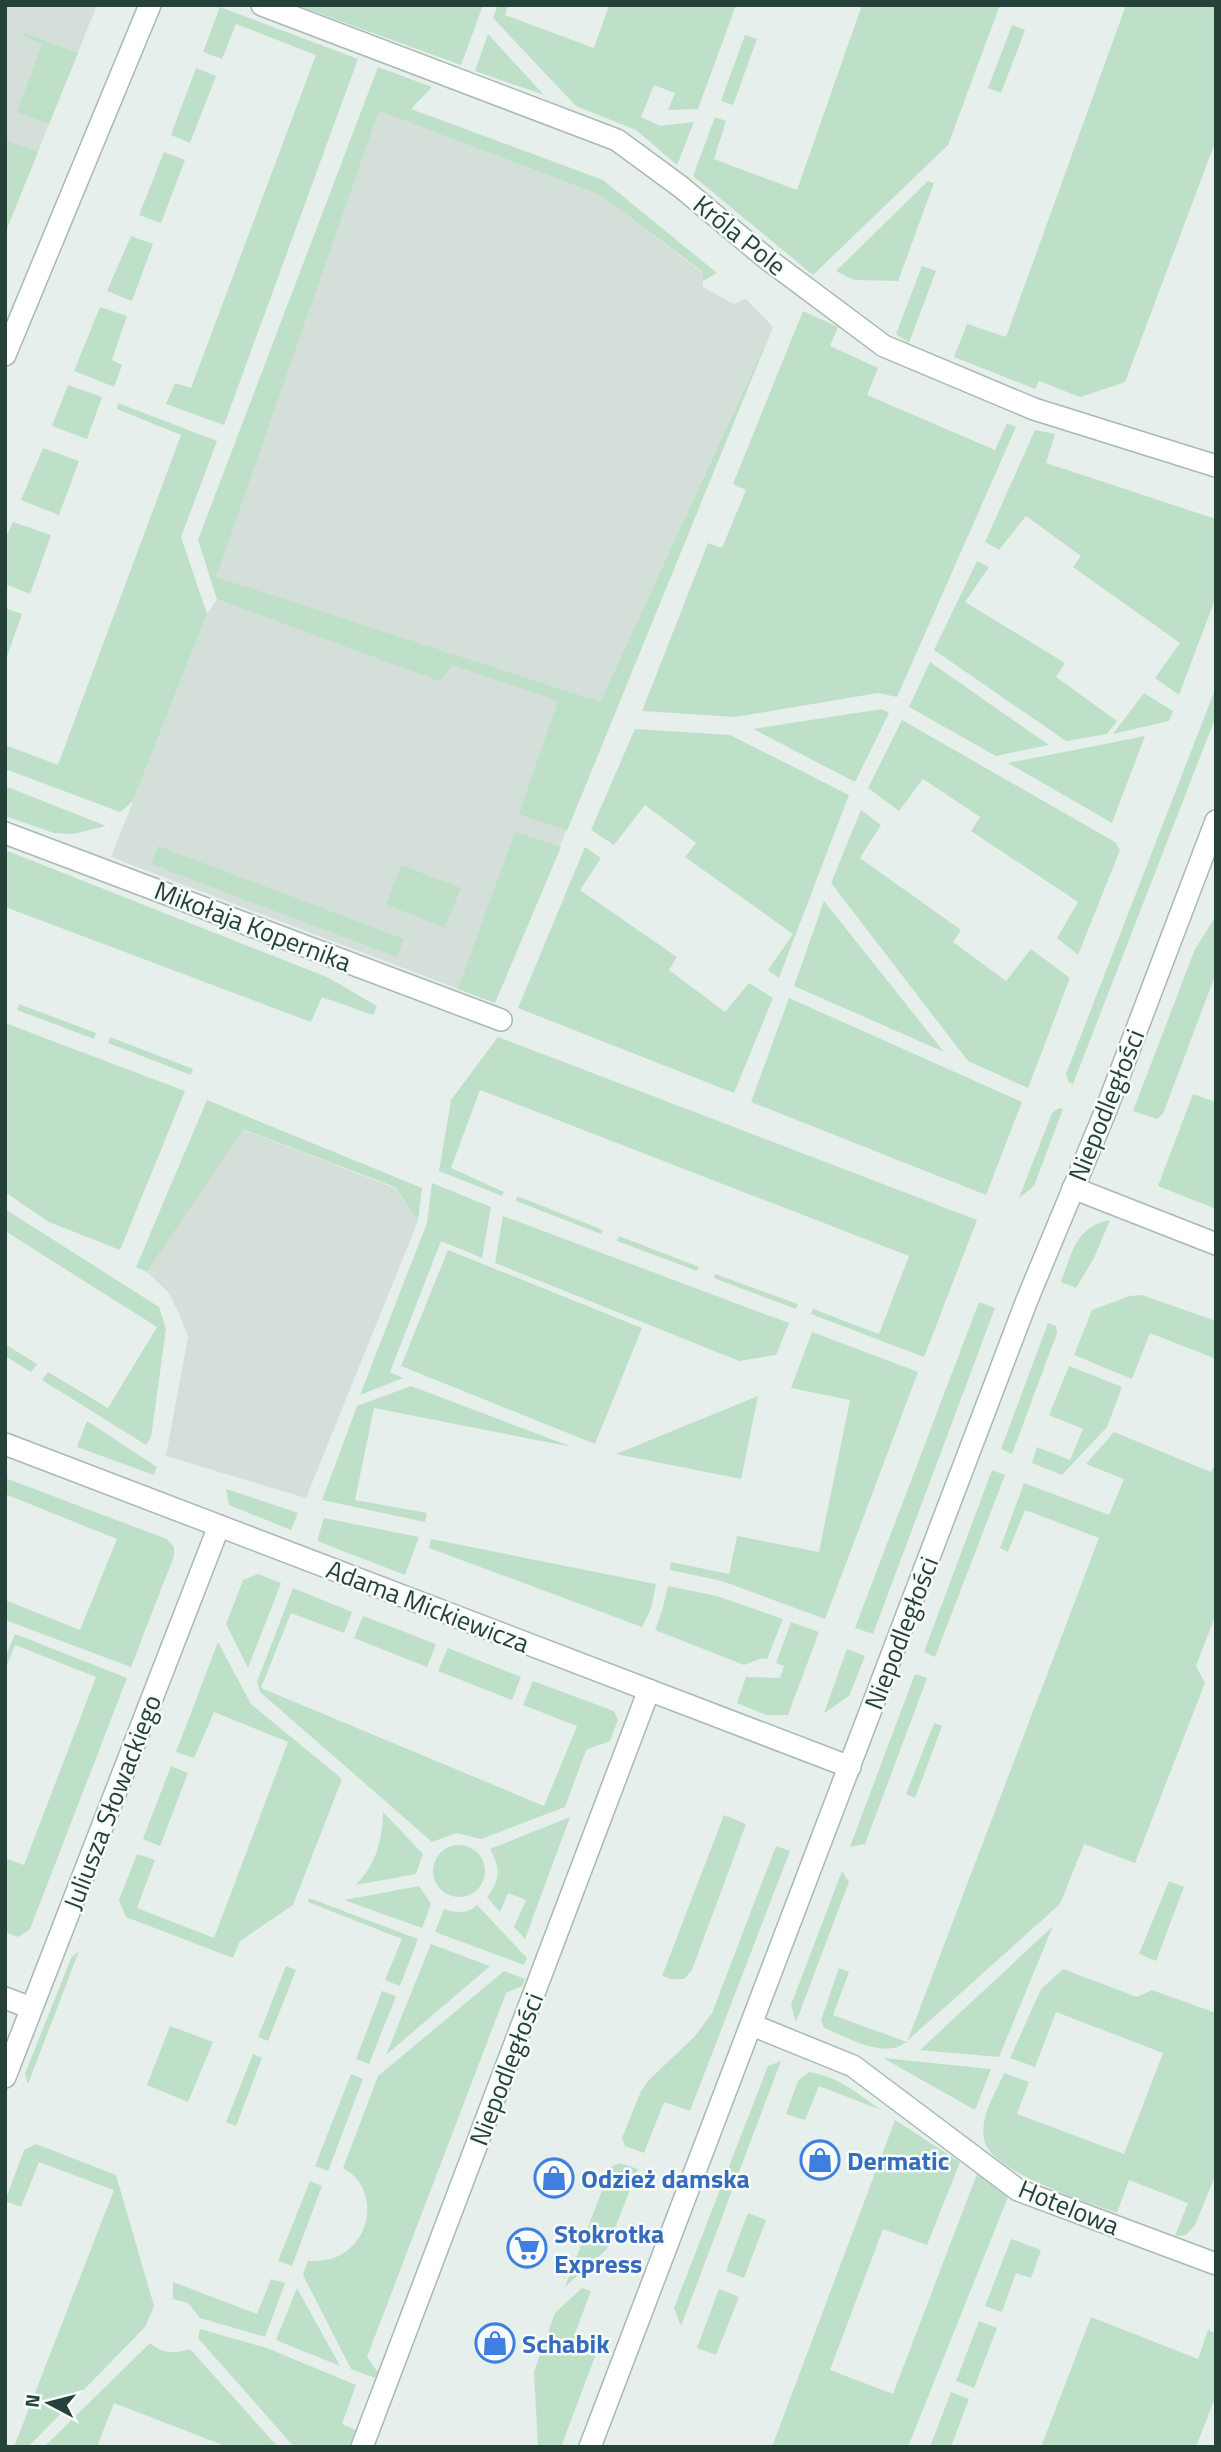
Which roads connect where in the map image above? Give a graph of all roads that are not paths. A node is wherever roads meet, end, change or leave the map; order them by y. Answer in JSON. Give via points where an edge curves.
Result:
{"nodes":[{"id":1,"x":150,"y":5,"type":"edge"},
{"id":2,"x":262,"y":5,"type":"edge"},
{"id":3,"x":5,"y":355,"type":"edge"},
{"id":4,"x":1216,"y":466,"type":"edge"},
{"id":5,"x":1216,"y":821,"type":"edge"},
{"id":6,"x":5,"y":833,"type":"edge"},
{"id":7,"x":501,"y":1020,"type":"dead end"},
{"id":8,"x":1073,"y":1188,"type":"junction"},
{"id":9,"x":1216,"y":1244,"type":"edge"},
{"id":10,"x":5,"y":1444,"type":"edge"},
{"id":11,"x":219,"y":1526,"type":"junction"},
{"id":12,"x":649,"y":1690,"type":"junction"},
{"id":13,"x":850,"y":1768,"type":"junction"},
{"id":14,"x":5,"y":1998,"type":"edge"},
{"id":15,"x":31,"y":2008,"type":"junction"},
{"id":16,"x":752,"y":2025,"type":"junction"},
{"id":17,"x":5,"y":2077,"type":"edge"},
{"id":18,"x":1216,"y":2264,"type":"edge"},
{"id":19,"x":362,"y":2447,"type":"edge"},
{"id":20,"x":590,"y":2447,"type":"edge"}],
"edges":[{"from":1,"to":3,"type":"street"},
{"from":2,"to":4,"type":"street","name":"Króla Pole","via":[[617,140],[884,345],[1034,408]]},
{"from":5,"to":8,"type":"street","name":"Niepodległości"},
{"from":6,"to":7,"type":"street","name":"Mikołaja Kopernika"},
{"from":8,"to":9,"type":"street"},
{"from":8,"to":13,"type":"street","name":"Niepodległości"},
{"from":10,"to":11,"type":"street","name":"Adama Mickiewicza"},
{"from":11,"to":12,"type":"street","name":"Adama Mickiewicza"},
{"from":11,"to":15,"type":"street","name":"Juliusza Słowackiego"},
{"from":12,"to":13,"type":"street","name":"Adama Mickiewicza"},
{"from":12,"to":19,"type":"street","name":"Niepodległości"},
{"from":13,"to":16,"type":"street","name":"Niepodległości"},
{"from":14,"to":15,"type":"street"},
{"from":15,"to":17,"type":"street","name":"Juliusza Słowackiego"},
{"from":16,"to":18,"type":"street","name":"Hotelowa","via":[[853,2066],[1018,2190]]},
{"from":16,"to":20,"type":"street","name":"Niepodległości"}]}
